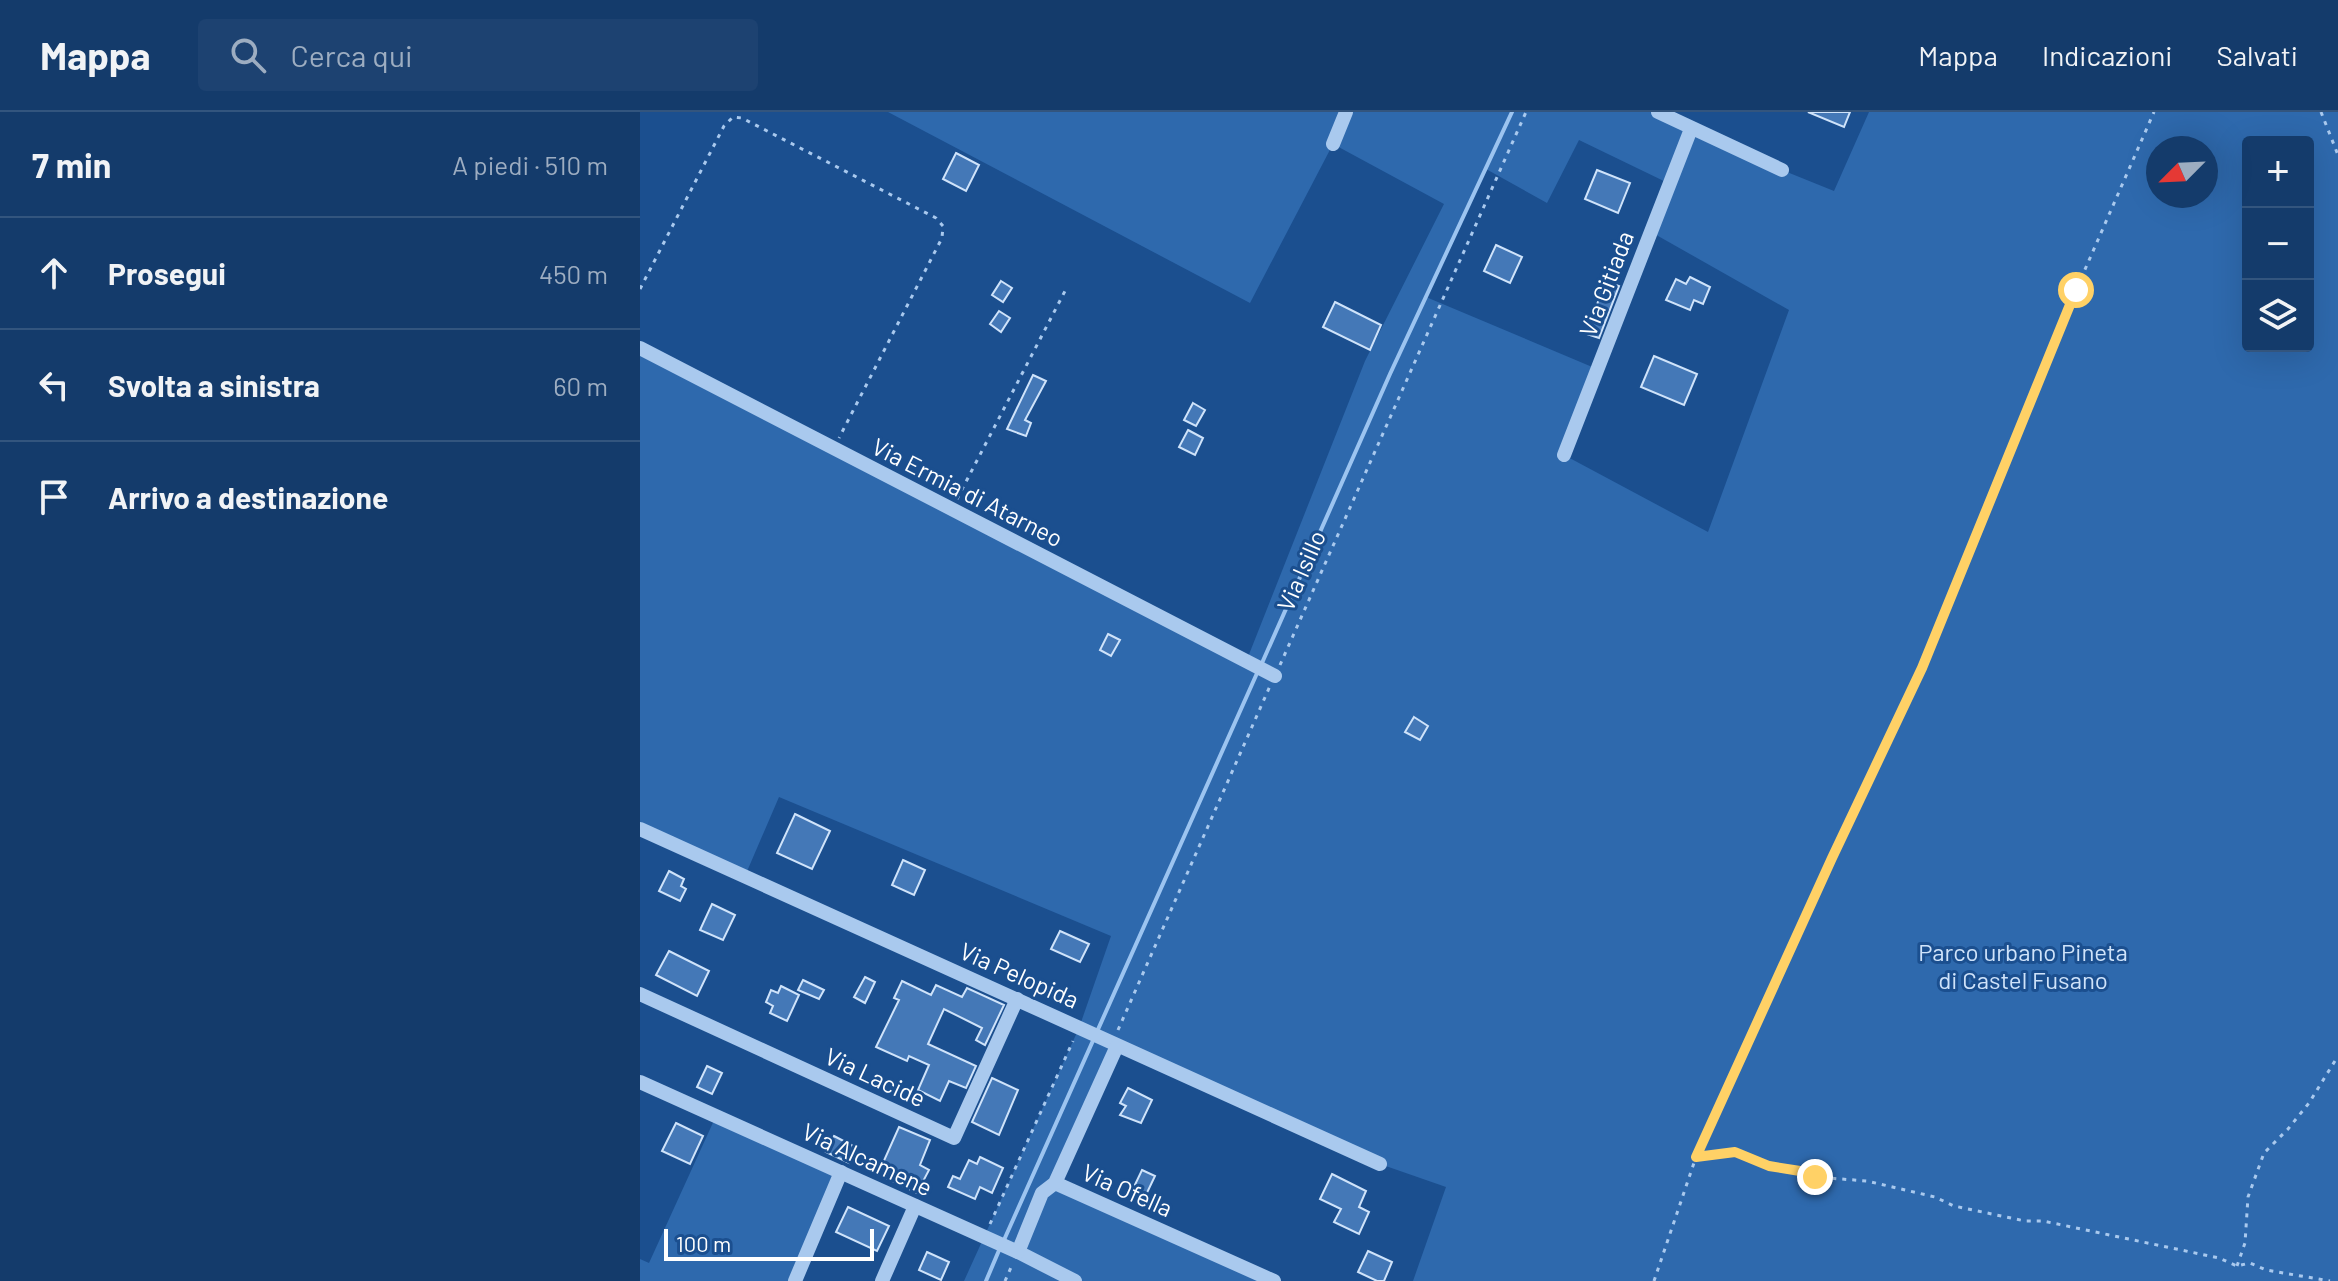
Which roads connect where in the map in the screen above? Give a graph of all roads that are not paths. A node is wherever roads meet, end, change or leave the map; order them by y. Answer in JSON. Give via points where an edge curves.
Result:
{"nodes":[{"id":1,"x":1346,"y":112,"type":"edge"},
{"id":2,"x":1658,"y":112,"type":"edge"},
{"id":3,"x":1691,"y":129,"type":"junction"},
{"id":4,"x":1333,"y":144,"type":"dead end"},
{"id":5,"x":1782,"y":170,"type":"dead end"},
{"id":6,"x":640,"y":348,"type":"edge"},
{"id":7,"x":1564,"y":455,"type":"dead end"},
{"id":8,"x":1275,"y":676,"type":"road end"},
{"id":9,"x":640,"y":829,"type":"edge"},
{"id":10,"x":640,"y":994,"type":"edge"},
{"id":11,"x":1017,"y":999,"type":"junction"},
{"id":12,"x":1117,"y":1046,"type":"junction"},
{"id":13,"x":640,"y":1082,"type":"edge"},
{"id":14,"x":1380,"y":1164,"type":"dead end"},
{"id":15,"x":841,"y":1172,"type":"junction"},
{"id":16,"x":1055,"y":1183,"type":"junction"},
{"id":17,"x":915,"y":1206,"type":"junction"},
{"id":18,"x":1018,"y":1252,"type":"junction"},
{"id":19,"x":795,"y":1281,"type":"edge"},
{"id":20,"x":882,"y":1281,"type":"edge"},
{"id":21,"x":1075,"y":1281,"type":"edge"},
{"id":22,"x":1274,"y":1281,"type":"edge"}],
"edges":[{"from":1,"to":4,"type":"street"},
{"from":2,"to":3,"type":"street"},
{"from":3,"to":5,"type":"street"},
{"from":3,"to":7,"type":"street","name":"Via Gitiada"},
{"from":6,"to":8,"type":"street","name":"Via Ermia di Atarneo"},
{"from":9,"to":11,"type":"street","name":"Via Pelopida"},
{"from":10,"to":11,"type":"street","name":"Via Lacide","via":[[954,1138]]},
{"from":11,"to":12,"type":"street","name":"Via Pelopida"},
{"from":12,"to":14,"type":"street","name":"Via Pelopida"},
{"from":12,"to":16,"type":"street","name":"Via Ofella"},
{"from":13,"to":15,"type":"street","name":"Via Alcamene"},
{"from":15,"to":17,"type":"street","name":"Via Alcamene"},
{"from":15,"to":19,"type":"street"},
{"from":16,"to":18,"type":"street","via":[[1042,1193]]},
{"from":16,"to":22,"type":"street","name":"Via Ofella"},
{"from":17,"to":18,"type":"street","name":"Via Alcamene"},
{"from":17,"to":20,"type":"street"},
{"from":18,"to":21,"type":"street","name":"Via Alcamene"}]}
